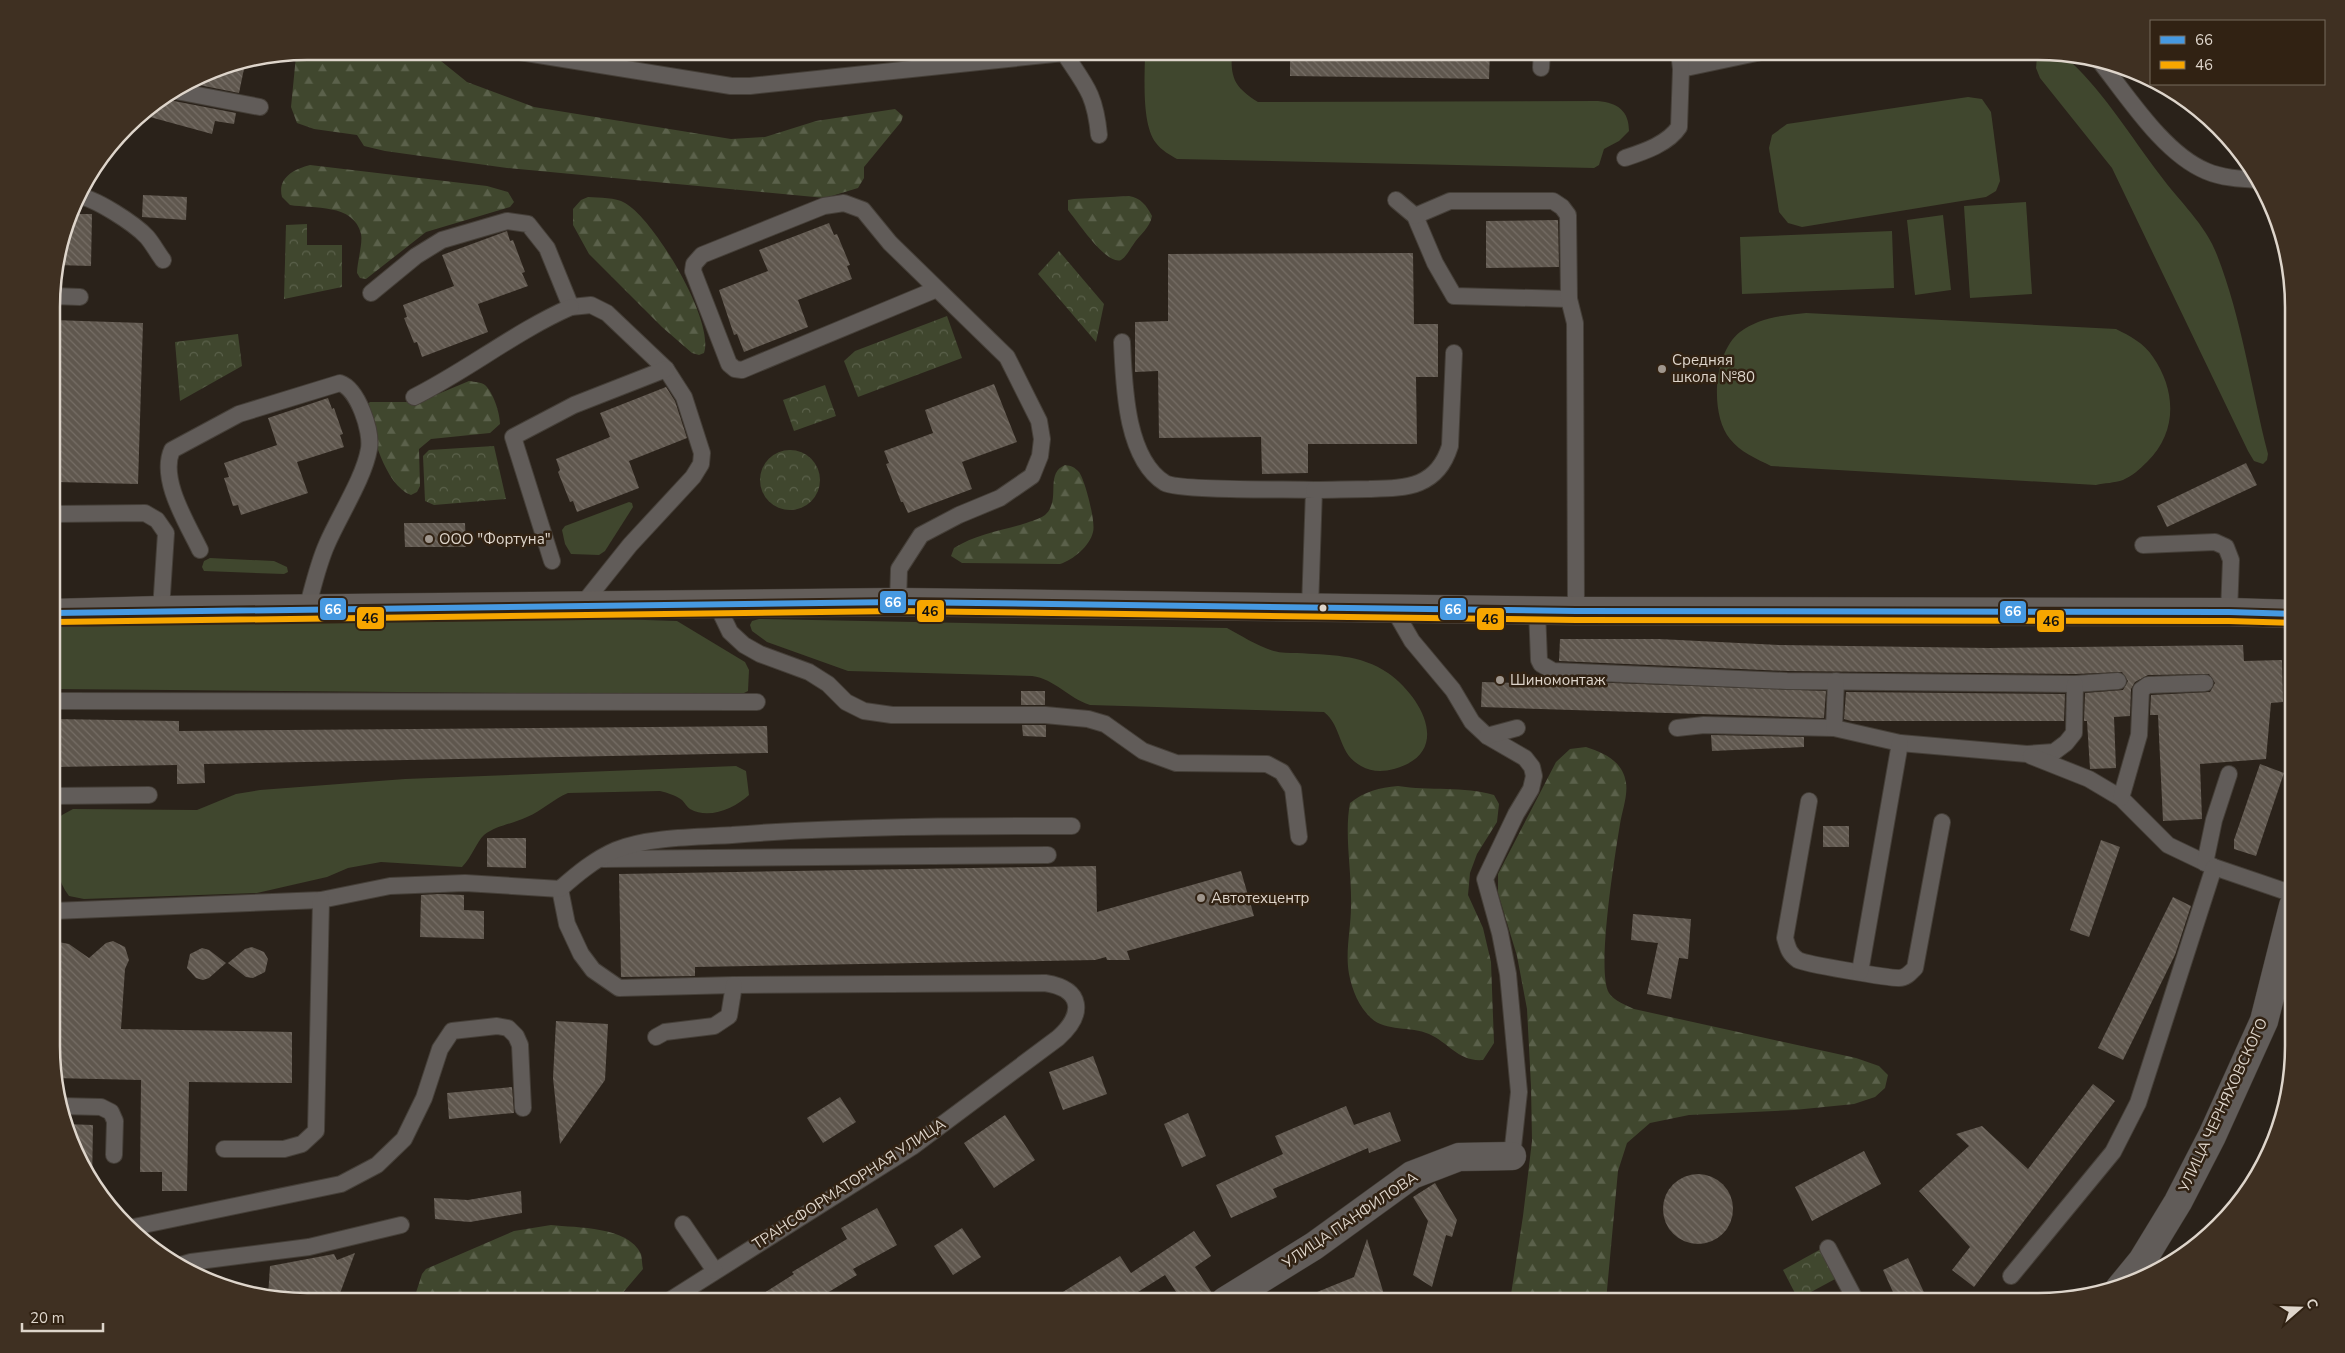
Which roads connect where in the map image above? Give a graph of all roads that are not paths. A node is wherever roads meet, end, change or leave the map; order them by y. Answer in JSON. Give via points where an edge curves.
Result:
{"nodes":[{"id":1,"x":570,"y":60,"type":"edge"},
{"id":2,"x":990,"y":60,"type":"edge"},
{"id":3,"x":1069,"y":60,"type":"edge"},
{"id":4,"x":1541,"y":60,"type":"edge"},
{"id":5,"x":1680,"y":60,"type":"edge"},
{"id":6,"x":1721,"y":60,"type":"edge"},
{"id":7,"x":1541,"y":68,"type":"dead end"},
{"id":8,"x":1681,"y":68,"type":"junction"},
{"id":9,"x":2106,"y":69,"type":"edge"},
{"id":10,"x":184,"y":93,"type":"edge"},
{"id":11,"x":260,"y":107,"type":"dead end"},
{"id":12,"x":1099,"y":135,"type":"dead end"},
{"id":13,"x":1624,"y":158,"type":"dead end"},
{"id":14,"x":2249,"y":179,"type":"edge"},
{"id":15,"x":85,"y":198,"type":"edge"},
{"id":16,"x":1396,"y":200,"type":"dead end"},
{"id":17,"x":1415,"y":216,"type":"junction"},
{"id":18,"x":163,"y":260,"type":"dead end"},
{"id":19,"x":937,"y":289,"type":"junction"},
{"id":20,"x":371,"y":294,"type":"dead end"},
{"id":21,"x":61,"y":296,"type":"edge"},
{"id":22,"x":80,"y":297,"type":"dead end"},
{"id":23,"x":1569,"y":299,"type":"junction"},
{"id":24,"x":572,"y":306,"type":"junction"},
{"id":25,"x":1122,"y":342,"type":"dead end"},
{"id":26,"x":1454,"y":353,"type":"dead end"},
{"id":27,"x":666,"y":369,"type":"junction"},
{"id":28,"x":414,"y":397,"type":"dead end"},
{"id":29,"x":1314,"y":490,"type":"junction"},
{"id":30,"x":60,"y":514,"type":"edge"},
{"id":31,"x":2143,"y":545,"type":"dead end"},
{"id":32,"x":200,"y":550,"type":"dead end"},
{"id":33,"x":552,"y":561,"type":"dead end"},
{"id":34,"x":898,"y":602,"type":"junction"},
{"id":35,"x":717,"y":604,"type":"junction"},
{"id":36,"x":582,"y":605,"type":"junction"},
{"id":37,"x":1310,"y":608,"type":"junction"},
{"id":38,"x":1393,"y":608,"type":"junction"},
{"id":39,"x":307,"y":609,"type":"junction"},
{"id":40,"x":161,"y":610,"type":"junction"},
{"id":41,"x":1537,"y":610,"type":"junction"},
{"id":42,"x":1576,"y":611,"type":"junction"},
{"id":43,"x":2230,"y":612,"type":"junction"},
{"id":44,"x":60,"y":613,"type":"edge"},
{"id":45,"x":2285,"y":614,"type":"edge"},
{"id":46,"x":1836,"y":681,"type":"junction"},
{"id":47,"x":2118,"y":681,"type":"dead end"},
{"id":48,"x":2205,"y":683,"type":"dead end"},
{"id":49,"x":2075,"y":684,"type":"junction"},
{"id":50,"x":60,"y":701,"type":"edge"},
{"id":51,"x":757,"y":702,"type":"dead end"},
{"id":52,"x":1517,"y":728,"type":"dead end"},
{"id":53,"x":1677,"y":728,"type":"dead end"},
{"id":54,"x":1834,"y":728,"type":"junction"},
{"id":55,"x":1487,"y":736,"type":"junction"},
{"id":56,"x":1900,"y":743,"type":"junction"},
{"id":57,"x":2027,"y":754,"type":"junction"},
{"id":58,"x":2229,"y":774,"type":"dead end"},
{"id":59,"x":60,"y":796,"type":"edge"},
{"id":60,"x":149,"y":796,"type":"dead end"},
{"id":61,"x":2122,"y":798,"type":"junction"},
{"id":62,"x":1809,"y":801,"type":"dead end"},
{"id":63,"x":1942,"y":822,"type":"dead end"},
{"id":64,"x":1072,"y":826,"type":"dead end"},
{"id":65,"x":1299,"y":837,"type":"dead end"},
{"id":66,"x":1048,"y":855,"type":"dead end"},
{"id":67,"x":598,"y":859,"type":"junction"},
{"id":68,"x":2209,"y":865,"type":"junction"},
{"id":69,"x":560,"y":889,"type":"junction"},
{"id":70,"x":2285,"y":891,"type":"edge"},
{"id":71,"x":321,"y":900,"type":"junction"},
{"id":72,"x":60,"y":911,"type":"edge"},
{"id":73,"x":2285,"y":938,"type":"edge"},
{"id":74,"x":1860,"y":972,"type":"junction"},
{"id":75,"x":734,"y":985,"type":"junction"},
{"id":76,"x":656,"y":1037,"type":"dead end"},
{"id":77,"x":67,"y":1106,"type":"edge"},
{"id":78,"x":523,"y":1108,"type":"dead end"},
{"id":79,"x":224,"y":1149,"type":"dead end"},
{"id":80,"x":114,"y":1156,"type":"dead end"},
{"id":81,"x":1512,"y":1156,"type":"joint"},
{"id":82,"x":683,"y":1224,"type":"dead end"},
{"id":83,"x":401,"y":1225,"type":"dead end"},
{"id":84,"x":138,"y":1226,"type":"edge"},
{"id":85,"x":1828,"y":1248,"type":"dead end"},
{"id":86,"x":188,"y":1263,"type":"edge"},
{"id":87,"x":715,"y":1271,"type":"junction"},
{"id":88,"x":2130,"y":1275,"type":"edge"},
{"id":89,"x":2011,"y":1276,"type":"dead end"},
{"id":90,"x":680,"y":1293,"type":"edge"},
{"id":91,"x":1239,"y":1293,"type":"edge"},
{"id":92,"x":1852,"y":1293,"type":"edge"}],
"edges":[{"from":1,"to":2,"type":"lane","via":[[731,86],[750,86]]},
{"from":3,"to":12,"type":"lane","via":[[1094,100]]},
{"from":4,"to":7,"type":"lane"},
{"from":5,"to":8,"type":"lane"},
{"from":6,"to":8,"type":"lane"},
{"from":8,"to":13,"type":"lane","via":[[1679,127],[1643,152]]},
{"from":9,"to":14,"type":"lane","via":[[2175,152],[2206,171]]},
{"from":10,"to":11,"type":"lane"},
{"from":15,"to":18,"type":"lane","via":[[96,202],[146,236]]},
{"from":16,"to":17,"type":"lane"},
{"from":17,"to":23,"type":"lane","via":[[1435,263],[1454,296]]},
{"from":17,"to":23,"type":"lane","via":[[1450,201],[1553,201],[1568,215]]},
{"from":19,"to":19,"type":"lane","via":[[890,243],[863,210],[844,203],[824,206],[702,255],[692,271],[729,364],[742,370]]},
{"from":19,"to":34,"type":"lane","via":[[1007,357],[1039,421],[1040,456],[1032,476],[1017,488],[921,535],[899,569]]},
{"from":20,"to":24,"type":"lane","via":[[416,256],[442,240],[507,221],[528,224],[547,248]]},
{"from":21,"to":22,"type":"lane"},
{"from":23,"to":42,"type":"lane","via":[[1575,323]]},
{"from":24,"to":27,"type":"lane","via":[[591,305],[607,313]]},
{"from":24,"to":28,"type":"lane","via":[[550,316],[454,377]]},
{"from":25,"to":29,"type":"lane","via":[[1124,395],[1132,427],[1140,451],[1153,472],[1166,484]]},
{"from":26,"to":29,"type":"lane","via":[[1450,446],[1446,460],[1427,480],[1406,488]]},
{"from":27,"to":33,"type":"lane","via":[[574,405],[513,437]]},
{"from":27,"to":36,"type":"lane","via":[[692,416],[702,454],[700,464],[693,477],[630,545]]},
{"from":29,"to":37,"type":"lane"},
{"from":30,"to":40,"type":"lane","via":[[146,513],[157,520],[166,533]]},
{"from":31,"to":43,"type":"lane","via":[[2215,542],[2226,547],[2231,560]]},
{"from":32,"to":39,"type":"lane","via":[[173,488],[168,466],[172,450],[239,414],[340,383],[348,386],[357,398],[369,436],[369,447],[322,554]]},
{"from":34,"to":35,"type":"main road"},
{"from":34,"to":37,"type":"main road"},
{"from":35,"to":36,"type":"main road"},
{"from":35,"to":65,"type":"lane","via":[[730,632],[744,645],[809,672],[828,684],[846,702],[864,711],[892,715],[1045,715],[1088,719],[1105,724],[1143,751],[1176,763],[1267,764],[1282,772],[1293,789]]},
{"from":36,"to":39,"type":"main road"},
{"from":37,"to":38,"type":"main road"},
{"from":38,"to":41,"type":"main road"},
{"from":38,"to":55,"type":"lane","via":[[1419,650],[1453,690],[1472,722]]},
{"from":39,"to":40,"type":"main road"},
{"from":40,"to":44,"type":"main road"},
{"from":41,"to":42,"type":"main road"},
{"from":41,"to":46,"type":"lane","via":[[1539,660],[1553,671]]},
{"from":42,"to":43,"type":"main road"},
{"from":43,"to":45,"type":"main road"},
{"from":46,"to":49,"type":"lane"},
{"from":46,"to":54,"type":"lane"},
{"from":47,"to":49,"type":"lane"},
{"from":48,"to":61,"type":"lane","via":[[2148,685],[2141,690],[2139,735]]},
{"from":49,"to":57,"type":"lane","via":[[2074,732],[2054,752]]},
{"from":50,"to":51,"type":"lane"},
{"from":52,"to":55,"type":"lane"},
{"from":53,"to":54,"type":"lane","via":[[1704,725]]},
{"from":54,"to":56,"type":"lane"},
{"from":55,"to":81,"type":"lane","via":[[1525,758],[1534,776],[1531,789],[1485,879],[1508,974],[1520,1092]]},
{"from":56,"to":57,"type":"lane"},
{"from":56,"to":74,"type":"lane"},
{"from":57,"to":61,"type":"lane"},
{"from":58,"to":68,"type":"lane","via":[[2214,820]]},
{"from":59,"to":60,"type":"lane"},
{"from":61,"to":68,"type":"lane","via":[[2168,845]]},
{"from":62,"to":74,"type":"lane","via":[[1785,938],[1789,953],[1800,962]]},
{"from":63,"to":74,"type":"lane","via":[[1914,968],[1900,978]]},
{"from":64,"to":67,"type":"lane","via":[[927,825],[802,829],[662,840],[617,850]]},
{"from":66,"to":67,"type":"lane"},
{"from":67,"to":69,"type":"lane"},
{"from":68,"to":70,"type":"lane"},
{"from":68,"to":89,"type":"lane","via":[[2138,1104],[2113,1152]]},
{"from":69,"to":71,"type":"lane","via":[[465,883],[390,886]]},
{"from":69,"to":75,"type":"lane","via":[[567,924],[581,954],[594,970],[619,988]]},
{"from":71,"to":72,"type":"lane"},
{"from":71,"to":79,"type":"lane","via":[[316,1131],[302,1144],[284,1149]]},
{"from":73,"to":88,"type":"street","name":"УЛИЦА ЧЕРНЯХОВСКОГО","via":[[2264,1021],[2212,1136],[2178,1202]]},
{"from":75,"to":76,"type":"lane","via":[[729,1016],[714,1026],[665,1032]]},
{"from":75,"to":87,"type":"lane","name":"ТРАНСФОРМАТОРНАЯ УЛИЦА","via":[[1045,983],[1060,985],[1072,995],[1077,1015],[1058,1038],[912,1147]]},
{"from":77,"to":80,"type":"lane","via":[[101,1107],[111,1112],[115,1121]]},
{"from":78,"to":84,"type":"lane","via":[[520,1045],[516,1036],[508,1028],[497,1026],[452,1031],[440,1048],[424,1098],[404,1140],[377,1165],[342,1184]]},
{"from":81,"to":91,"type":"street","name":"УЛИЦА ПАНФИЛОВА","via":[[1459,1157],[1412,1175],[1314,1246]]},
{"from":82,"to":87,"type":"lane"},
{"from":83,"to":86,"type":"lane","via":[[309,1247]]},
{"from":85,"to":92,"type":"lane"},
{"from":87,"to":90,"type":"lane","name":"ТРАНСФОРМАТОРНАЯ УЛИЦА"}]}
